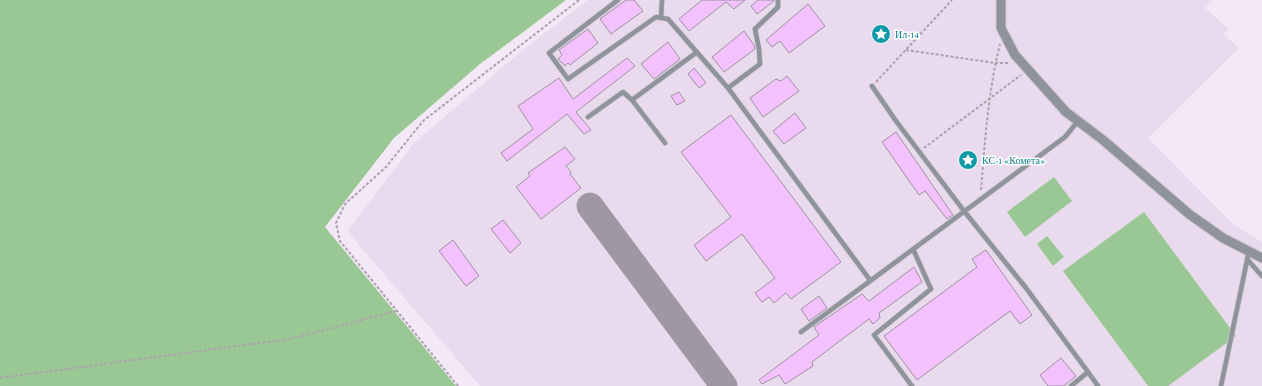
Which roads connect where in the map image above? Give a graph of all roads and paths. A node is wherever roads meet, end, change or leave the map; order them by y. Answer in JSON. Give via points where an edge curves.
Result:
{"nodes":[{"id":1,"x":579,"y":0,"type":"edge"},
{"id":2,"x":618,"y":0,"type":"edge"},
{"id":3,"x":662,"y":0,"type":"edge"},
{"id":4,"x":778,"y":0,"type":"edge"},
{"id":5,"x":952,"y":0,"type":"edge"},
{"id":6,"x":1002,"y":0,"type":"edge"},
{"id":7,"x":661,"y":18,"type":"junction"},
{"id":8,"x":1003,"y":31,"type":"junction"},
{"id":9,"x":906,"y":50,"type":"junction"},
{"id":10,"x":697,"y":52,"type":"junction"},
{"id":11,"x":995,"y":63,"type":"junction"},
{"id":12,"x":1026,"y":67,"type":"junction"},
{"id":13,"x":872,"y":86,"type":"joint"},
{"id":14,"x":728,"y":88,"type":"junction"},
{"id":15,"x":989,"y":99,"type":"junction"},
{"id":16,"x":632,"y":100,"type":"junction"},
{"id":17,"x":588,"y":117,"type":"dead end"},
{"id":18,"x":1078,"y":121,"type":"junction"},
{"id":19,"x":665,"y":143,"type":"dead end"},
{"id":20,"x":919,"y":151,"type":"junction"},
{"id":21,"x":980,"y":199,"type":"junction"},
{"id":22,"x":964,"y":211,"type":"junction"},
{"id":23,"x":912,"y":249,"type":"junction"},
{"id":24,"x":1248,"y":255,"type":"junction"},
{"id":25,"x":1262,"y":258,"type":"edge"},
{"id":26,"x":1262,"y":276,"type":"edge"},
{"id":27,"x":870,"y":280,"type":"junction"},
{"id":28,"x":396,"y":311,"type":"junction"},
{"id":29,"x":801,"y":332,"type":"dead end"},
{"id":30,"x":1088,"y":372,"type":"junction"},
{"id":31,"x":0,"y":378,"type":"edge"},
{"id":32,"x":458,"y":386,"type":"edge"},
{"id":33,"x":912,"y":386,"type":"edge"},
{"id":34,"x":1071,"y":386,"type":"edge"},
{"id":35,"x":1098,"y":386,"type":"edge"},
{"id":36,"x":1222,"y":386,"type":"edge"}],
"edges":[{"from":1,"to":28,"type":"path","via":[[423,121],[386,167],[345,204],[336,224],[340,241]]},
{"from":2,"to":7,"type":"lane","via":[[549,53],[568,79],[656,17]]},
{"from":3,"to":7,"type":"lane"},
{"from":4,"to":14,"type":"lane","via":[[778,7],[756,28],[760,64]]},
{"from":5,"to":9,"type":"path"},
{"from":6,"to":8,"type":"street"},
{"from":7,"to":10,"type":"lane","via":[[668,20]]},
{"from":8,"to":11,"type":"path"},
{"from":8,"to":12,"type":"street","via":[[1015,54]]},
{"from":9,"to":11,"type":"path"},
{"from":9,"to":13,"type":"path"},
{"from":10,"to":14,"type":"lane"},
{"from":10,"to":16,"type":"lane"},
{"from":11,"to":12,"type":"path"},
{"from":11,"to":15,"type":"path"},
{"from":12,"to":15,"type":"path"},
{"from":12,"to":18,"type":"street","via":[[1066,112]]},
{"from":13,"to":20,"type":"lane"},
{"from":14,"to":27,"type":"lane"},
{"from":15,"to":20,"type":"path"},
{"from":15,"to":21,"type":"path"},
{"from":16,"to":17,"type":"lane","via":[[623,92]]},
{"from":16,"to":19,"type":"lane"},
{"from":18,"to":21,"type":"lane","via":[[1064,137]]},
{"from":18,"to":24,"type":"street","via":[[1189,214]]},
{"from":20,"to":22,"type":"lane"},
{"from":21,"to":22,"type":"lane"},
{"from":22,"to":23,"type":"lane"},
{"from":22,"to":30,"type":"lane","via":[[1026,288]]},
{"from":23,"to":27,"type":"lane"},
{"from":23,"to":33,"type":"lane","via":[[931,290],[874,335]]},
{"from":24,"to":25,"type":"street"},
{"from":24,"to":26,"type":"lane"},
{"from":24,"to":36,"type":"lane"},
{"from":27,"to":29,"type":"lane"},
{"from":28,"to":31,"type":"path","via":[[290,339]]},
{"from":28,"to":32,"type":"path"},
{"from":30,"to":34,"type":"lane"},
{"from":30,"to":35,"type":"lane"}]}
